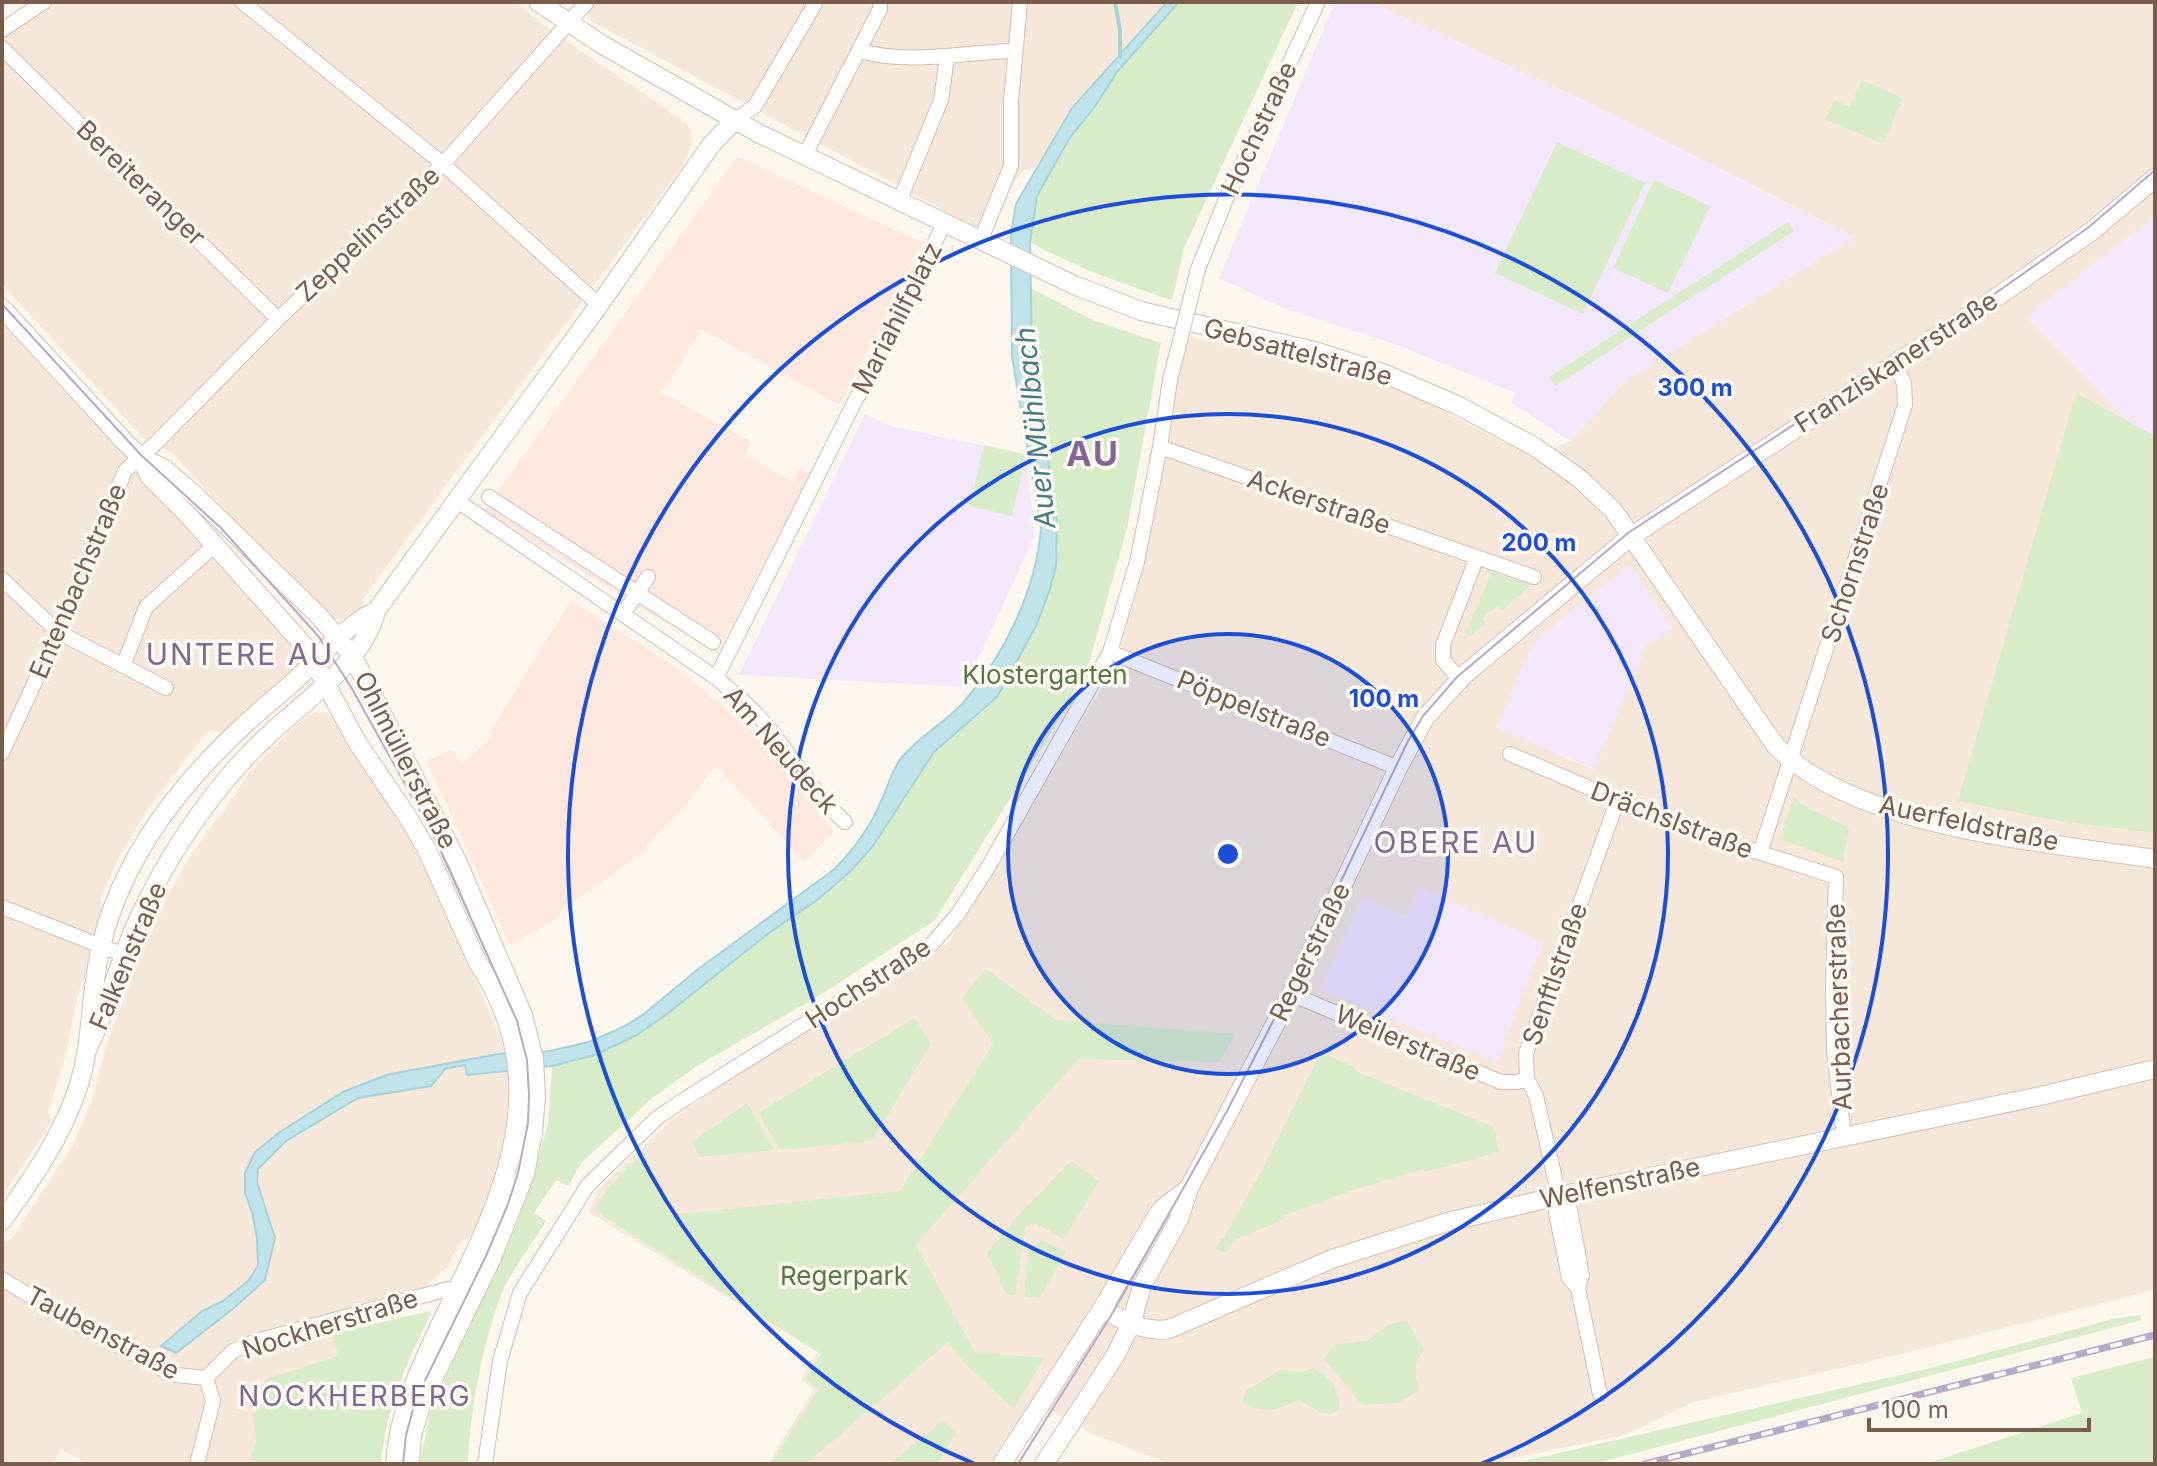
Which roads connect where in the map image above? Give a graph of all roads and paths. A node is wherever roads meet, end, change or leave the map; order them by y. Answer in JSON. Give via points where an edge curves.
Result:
{"nodes":[{"id":1,"x":44,"y":2,"type":"edge"},
{"id":2,"x":242,"y":2,"type":"edge"},
{"id":3,"x":538,"y":2,"type":"edge"},
{"id":4,"x":587,"y":2,"type":"edge"},
{"id":5,"x":816,"y":2,"type":"edge"},
{"id":6,"x":880,"y":2,"type":"edge"},
{"id":7,"x":1020,"y":2,"type":"edge"},
{"id":8,"x":1318,"y":2,"type":"edge"},
{"id":9,"x":570,"y":24,"type":"junction"},
{"id":10,"x":2,"y":30,"type":"edge"},
{"id":11,"x":2,"y":48,"type":"edge"},
{"id":12,"x":860,"y":51,"type":"junction"},
{"id":13,"x":1014,"y":51,"type":"junction"},
{"id":14,"x":947,"y":58,"type":"junction"},
{"id":15,"x":735,"y":120,"type":"junction"},
{"id":16,"x":805,"y":155,"type":"junction"},
{"id":17,"x":443,"y":164,"type":"junction"},
{"id":18,"x":2155,"y":178,"type":"edge"},
{"id":19,"x":900,"y":200,"type":"junction"},
{"id":20,"x":945,"y":222,"type":"junction"},
{"id":21,"x":986,"y":241,"type":"junction"},
{"id":22,"x":599,"y":305,"type":"junction"},
{"id":23,"x":278,"y":319,"type":"junction"},
{"id":24,"x":6,"y":320,"type":"edge"},
{"id":25,"x":1895,"y":364,"type":"junction"},
{"id":26,"x":1160,"y":447,"type":"junction"},
{"id":27,"x":139,"y":456,"type":"junction"},
{"id":28,"x":489,"y":497,"type":"dead end"},
{"id":29,"x":456,"y":500,"type":"junction"},
{"id":30,"x":1630,"y":537,"type":"junction"},
{"id":31,"x":215,"y":545,"type":"junction"},
{"id":32,"x":1477,"y":557,"type":"junction"},
{"id":33,"x":648,"y":577,"type":"dead end"},
{"id":34,"x":1534,"y":577,"type":"dead end"},
{"id":35,"x":2,"y":579,"type":"edge"},
{"id":36,"x":638,"y":592,"type":"junction"},
{"id":37,"x":376,"y":611,"type":"junction"},
{"id":38,"x":623,"y":614,"type":"junction"},
{"id":39,"x":58,"y":632,"type":"junction"},
{"id":40,"x":339,"y":639,"type":"junction"},
{"id":41,"x":713,"y":642,"type":"dead end"},
{"id":42,"x":1110,"y":652,"type":"junction"},
{"id":43,"x":352,"y":655,"type":"junction"},
{"id":44,"x":315,"y":663,"type":"junction"},
{"id":45,"x":124,"y":664,"type":"junction"},
{"id":46,"x":716,"y":678,"type":"junction"},
{"id":47,"x":1459,"y":679,"type":"junction"},
{"id":48,"x":325,"y":683,"type":"junction"},
{"id":49,"x":166,"y":688,"type":"dead end"},
{"id":50,"x":2,"y":753,"type":"edge"},
{"id":51,"x":1510,"y":754,"type":"dead end"},
{"id":52,"x":1791,"y":762,"type":"junction"},
{"id":53,"x":1398,"y":768,"type":"junction"},
{"id":54,"x":1617,"y":802,"type":"junction"},
{"id":55,"x":845,"y":822,"type":"dead end"},
{"id":56,"x":1760,"y":853,"type":"junction"},
{"id":57,"x":2155,"y":859,"type":"edge"},
{"id":58,"x":1835,"y":878,"type":"joint"},
{"id":59,"x":2,"y":907,"type":"edge"},
{"id":60,"x":101,"y":947,"type":"junction"},
{"id":61,"x":124,"y":955,"type":"junction"},
{"id":62,"x":1291,"y":994,"type":"junction"},
{"id":63,"x":87,"y":1050,"type":"junction"},
{"id":64,"x":2155,"y":1069,"type":"edge"},
{"id":65,"x":1527,"y":1079,"type":"junction"},
{"id":66,"x":1844,"y":1137,"type":"junction"},
{"id":67,"x":1189,"y":1188,"type":"junction"},
{"id":68,"x":1559,"y":1196,"type":"junction"},
{"id":69,"x":2,"y":1221,"type":"edge"},
{"id":70,"x":2,"y":1279,"type":"edge"},
{"id":71,"x":456,"y":1292,"type":"junction"},
{"id":72,"x":1102,"y":1309,"type":"junction"},
{"id":73,"x":1131,"y":1324,"type":"junction"},
{"id":74,"x":206,"y":1378,"type":"junction"},
{"id":75,"x":1600,"y":1394,"type":"dead end"},
{"id":76,"x":197,"y":1464,"type":"edge"},
{"id":77,"x":395,"y":1464,"type":"edge"},
{"id":78,"x":410,"y":1464,"type":"edge"},
{"id":79,"x":485,"y":1464,"type":"edge"},
{"id":80,"x":1002,"y":1464,"type":"edge"},
{"id":81,"x":1044,"y":1464,"type":"edge"}],
"edges":[{"from":1,"to":10,"type":"street"},
{"from":2,"to":17,"type":"street"},
{"from":3,"to":9,"type":"street","name":"Mariahilfplatz"},
{"from":4,"to":9,"type":"street","name":"Zeppelinstraße"},
{"from":5,"to":15,"type":"street","via":[[755,106]]},
{"from":6,"to":12,"type":"street"},
{"from":7,"to":13,"type":"street"},
{"from":8,"to":26,"type":"street","name":"Hochstraße","bridge":true,"via":[[1200,262],[1170,380]]},
{"from":9,"to":15,"type":"street","name":"Mariahilfplatz"},
{"from":9,"to":17,"type":"street","name":"Zeppelinstraße"},
{"from":11,"to":23,"type":"street","name":"Bereiteranger"},
{"from":12,"to":14,"type":"street"},
{"from":12,"to":16,"type":"street"},
{"from":13,"to":14,"type":"street"},
{"from":13,"to":21,"type":"street","via":[[1011,166]]},
{"from":14,"to":19,"type":"street","via":[[941,100]]},
{"from":15,"to":16,"type":"street","name":"Mariahilfplatz"},
{"from":15,"to":22,"type":"street","via":[[711,145]]},
{"from":16,"to":19,"type":"street","name":"Mariahilfplatz"},
{"from":17,"to":22,"type":"street"},
{"from":17,"to":23,"type":"street","name":"Zeppelinstraße"},
{"from":18,"to":25,"type":"street","name":"Franziskanerstraße","via":[[2092,231]]},
{"from":19,"to":20,"type":"street","name":"Mariahilfplatz"},
{"from":20,"to":21,"type":"street","name":"Gebsattelstraße"},
{"from":20,"to":46,"type":"street","name":"Mariahilfplatz"},
{"from":21,"to":30,"type":"street","name":"Gebsattelstraße","via":[[1141,311],[1315,351],[1459,406],[1515,434],[1579,478],[1613,510]]},
{"from":22,"to":29,"type":"street"},
{"from":23,"to":27,"type":"street","name":"Zeppelinstraße"},
{"from":24,"to":27,"type":"street","name":"Ohlmüllerstraße"},
{"from":25,"to":30,"type":"street","name":"Franziskanerstraße"},
{"from":25,"to":52,"type":"street","name":"Schornstraße","via":[[1904,383],[1905,405]]},
{"from":26,"to":32,"type":"street","name":"Ackerstraße"},
{"from":26,"to":42,"type":"street","name":"Hochstraße","via":[[1137,562]]},
{"from":27,"to":31,"type":"street","name":"Ohlmüllerstraße","via":[[150,477]]},
{"from":27,"to":39,"type":"street","name":"Entenbachstraße","via":[[125,471]]},
{"from":27,"to":40,"type":"street","name":"Ohlmüllerstraße","via":[[195,495]]},
{"from":28,"to":36,"type":"street"},
{"from":29,"to":37,"type":"street"},
{"from":29,"to":38,"type":"street"},
{"from":30,"to":47,"type":"street","name":"Franziskanerstraße"},
{"from":30,"to":52,"type":"street","name":"Gebsattelstraße"},
{"from":31,"to":44,"type":"street","name":"Ohlmüllerstraße","via":[[295,633]]},
{"from":31,"to":45,"type":"street","via":[[146,607]]},
{"from":32,"to":34,"type":"street","name":"Ackerstraße"},
{"from":32,"to":47,"type":"street","via":[[1443,645],[1443,660]]},
{"from":33,"to":36,"type":"street"},
{"from":35,"to":39,"type":"street"},
{"from":36,"to":38,"type":"street"},
{"from":36,"to":41,"type":"street"},
{"from":37,"to":40,"type":"street"},
{"from":37,"to":43,"type":"street","via":[[369,633]]},
{"from":38,"to":46,"type":"street"},
{"from":39,"to":45,"type":"street"},
{"from":39,"to":50,"type":"street","name":"Entenbachstraße"},
{"from":40,"to":43,"type":"street","name":"Ohlmüllerstraße"},
{"from":40,"to":44,"type":"street","name":"Falkenstraße"},
{"from":42,"to":53,"type":"street","name":"Pöppelstraße"},
{"from":42,"to":79,"type":"street","name":"Hochstraße","via":[[990,864],[937,940],[657,1118],[588,1185],[517,1300],[500,1361]]},
{"from":43,"to":48,"type":"street"},
{"from":43,"to":78,"type":"street","name":"Ohlmüllerstraße","via":[[458,863],[523,1015],[534,1059],[532,1142],[518,1194],[422,1402]]},
{"from":44,"to":48,"type":"street","name":"Ohlmüllerstraße"},
{"from":44,"to":60,"type":"street","name":"Falkenstraße","via":[[254,713],[178,795],[134,863]]},
{"from":45,"to":49,"type":"street"},
{"from":46,"to":55,"type":"street","name":"Am Neudeck","via":[[768,727]]},
{"from":47,"to":53,"type":"street","name":"Regerstraße","via":[[1425,718]]},
{"from":48,"to":61,"type":"street","name":"Falkenstraße","via":[[249,754],[199,814],[179,843]]},
{"from":48,"to":71,"type":"street","name":"Ohlmüllerstraße","via":[[426,848],[490,980],[517,1056],[519,1112],[511,1160]]},
{"from":51,"to":54,"type":"street","name":"Drächslstraße"},
{"from":52,"to":56,"type":"street","name":"Schornstraße"},
{"from":52,"to":57,"type":"street","name":"Auerfeldstraße","via":[[1832,787],[1893,812]]},
{"from":53,"to":62,"type":"street","name":"Regerstraße"},
{"from":54,"to":56,"type":"street","name":"Drächslstraße"},
{"from":54,"to":65,"type":"street","name":"Senftlstraße","via":[[1531,1036]]},
{"from":56,"to":58,"type":"street","name":"Drächslstraße"},
{"from":58,"to":66,"type":"street","name":"Aurbacherstraße","via":[[1834,1050]]},
{"from":59,"to":60,"type":"street"},
{"from":60,"to":61,"type":"street"},
{"from":60,"to":63,"type":"street","name":"Falkenstraße"},
{"from":61,"to":63,"type":"street","name":"Falkenstraße"},
{"from":62,"to":65,"type":"street","name":"Weilerstraße","via":[[1501,1082]]},
{"from":62,"to":67,"type":"street","name":"Regerstraße"},
{"from":63,"to":69,"type":"street","name":"Falkenstraße","via":[[58,1133]]},
{"from":64,"to":66,"type":"street","name":"Welfenstraße"},
{"from":65,"to":68,"type":"street","name":"Senftlstraße","via":[[1536,1096]]},
{"from":66,"to":68,"type":"street","name":"Welfenstraße"},
{"from":67,"to":72,"type":"street","name":"Regerstraße","via":[[1162,1209]]},
{"from":67,"to":73,"type":"street","name":"Regerstraße","via":[[1179,1219],[1142,1286]]},
{"from":68,"to":73,"type":"street","name":"Welfenstraße","via":[[1393,1238],[1169,1329]]},
{"from":68,"to":75,"type":"street","name":"Senftlstraße","via":[[1570,1210],[1582,1275],[1578,1288]]},
{"from":70,"to":74,"type":"street","name":"Taubenstraße","via":[[160,1368]]},
{"from":71,"to":74,"type":"street","name":"Nockherstraße","via":[[448,1289],[239,1347]]},
{"from":71,"to":77,"type":"street","name":"Ohlmüllerstraße","via":[[406,1403]]},
{"from":72,"to":73,"type":"street","name":"Welfenstraße"},
{"from":72,"to":80,"type":"street","name":"Regerstraße"},
{"from":73,"to":81,"type":"street","name":"Regerstraße"},
{"from":74,"to":76,"type":"street","via":[[213,1401]]}]}
